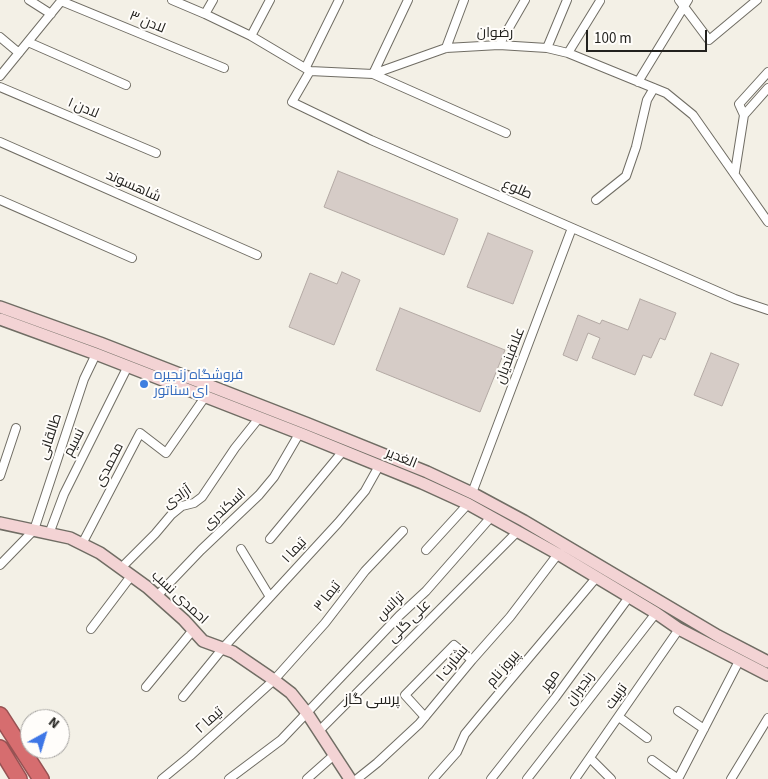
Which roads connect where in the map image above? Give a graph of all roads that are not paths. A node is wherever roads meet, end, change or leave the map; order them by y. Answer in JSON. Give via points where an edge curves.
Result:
{"nodes":[{"id":1,"x":28,"y":0,"type":"edge"},
{"id":2,"x":172,"y":0,"type":"edge"},
{"id":3,"x":213,"y":0,"type":"edge"},
{"id":4,"x":270,"y":0,"type":"edge"},
{"id":5,"x":339,"y":0,"type":"edge"},
{"id":6,"x":408,"y":0,"type":"edge"},
{"id":7,"x":464,"y":0,"type":"edge"},
{"id":8,"x":525,"y":0,"type":"edge"},
{"id":9,"x":567,"y":0,"type":"edge"},
{"id":10,"x":757,"y":0,"type":"edge"},
{"id":11,"x":62,"y":1,"type":"edge"},
{"id":12,"x":600,"y":1,"type":"dead end"},
{"id":13,"x":683,"y":2,"type":"edge"},
{"id":14,"x":50,"y":14,"type":"junction"},
{"id":15,"x":206,"y":14,"type":"junction"},
{"id":16,"x":251,"y":36,"type":"junction"},
{"id":17,"x":0,"y":37,"type":"edge"},
{"id":18,"x":28,"y":42,"type":"junction"},
{"id":19,"x":499,"y":45,"type":"junction"},
{"id":20,"x":446,"y":48,"type":"junction"},
{"id":21,"x":547,"y":48,"type":"junction"},
{"id":22,"x":20,"y":52,"type":"junction"},
{"id":23,"x":568,"y":53,"type":"junction"},
{"id":24,"x":224,"y":68,"type":"dead end"},
{"id":25,"x":308,"y":69,"type":"junction"},
{"id":26,"x":768,"y":72,"type":"edge"},
{"id":27,"x":373,"y":74,"type":"junction"},
{"id":28,"x":0,"y":76,"type":"edge"},
{"id":29,"x":638,"y":82,"type":"junction"},
{"id":30,"x":126,"y":86,"type":"dead end"},
{"id":31,"x":0,"y":87,"type":"edge"},
{"id":32,"x":654,"y":88,"type":"junction"},
{"id":33,"x":768,"y":88,"type":"edge"},
{"id":34,"x":744,"y":115,"type":"junction"},
{"id":35,"x":506,"y":133,"type":"dead end"},
{"id":36,"x":0,"y":142,"type":"edge"},
{"id":37,"x":156,"y":153,"type":"dead end"},
{"id":38,"x":735,"y":172,"type":"junction"},
{"id":39,"x":0,"y":200,"type":"edge"},
{"id":40,"x":596,"y":200,"type":"dead end"},
{"id":41,"x":768,"y":222,"type":"edge"},
{"id":42,"x":572,"y":228,"type":"junction"},
{"id":43,"x":257,"y":255,"type":"dead end"},
{"id":44,"x":132,"y":258,"type":"dead end"},
{"id":45,"x":0,"y":307,"type":"edge"},
{"id":46,"x":768,"y":310,"type":"edge"},
{"id":47,"x":0,"y":319,"type":"edge"},
{"id":48,"x":96,"y":354,"type":"junction"},
{"id":49,"x":128,"y":366,"type":"junction"},
{"id":50,"x":205,"y":397,"type":"junction"},
{"id":51,"x":259,"y":418,"type":"junction"},
{"id":52,"x":16,"y":428,"type":"dead end"},
{"id":53,"x":298,"y":434,"type":"junction"},
{"id":54,"x":343,"y":452,"type":"junction"},
{"id":55,"x":379,"y":466,"type":"junction"},
{"id":56,"x":0,"y":476,"type":"edge"},
{"id":57,"x":472,"y":493,"type":"junction"},
{"id":58,"x":468,"y":504,"type":"junction"},
{"id":59,"x":491,"y":517,"type":"junction"},
{"id":60,"x":0,"y":523,"type":"edge"},
{"id":61,"x":34,"y":530,"type":"junction"},
{"id":62,"x":402,"y":530,"type":"dead end"},
{"id":63,"x":518,"y":531,"type":"junction"},
{"id":64,"x":49,"y":534,"type":"junction"},
{"id":65,"x":270,"y":539,"type":"dead end"},
{"id":66,"x":82,"y":544,"type":"junction"},
{"id":67,"x":240,"y":549,"type":"dead end"},
{"id":68,"x":426,"y":550,"type":"dead end"},
{"id":69,"x":558,"y":554,"type":"junction"},
{"id":70,"x":0,"y":565,"type":"edge"},
{"id":71,"x":120,"y":568,"type":"junction"},
{"id":72,"x":131,"y":576,"type":"junction"},
{"id":73,"x":596,"y":578,"type":"junction"},
{"id":74,"x":157,"y":596,"type":"junction"},
{"id":75,"x":270,"y":597,"type":"junction"},
{"id":76,"x":629,"y":597,"type":"junction"},
{"id":77,"x":656,"y":613,"type":"junction"},
{"id":78,"x":91,"y":629,"type":"dead end"},
{"id":79,"x":679,"y":629,"type":"junction"},
{"id":80,"x":193,"y":630,"type":"junction"},
{"id":81,"x":223,"y":648,"type":"junction"},
{"id":82,"x":472,"y":660,"type":"junction"},
{"id":83,"x":739,"y":661,"type":"junction"},
{"id":84,"x":768,"y":662,"type":"edge"},
{"id":85,"x":768,"y":675,"type":"edge"},
{"id":86,"x":274,"y":680,"type":"junction"},
{"id":87,"x":146,"y":686,"type":"dead end"},
{"id":88,"x":183,"y":697,"type":"dead end"},
{"id":89,"x":678,"y":711,"type":"dead end"},
{"id":90,"x":307,"y":714,"type":"junction"},
{"id":91,"x":0,"y":715,"type":"edge"},
{"id":92,"x":425,"y":717,"type":"junction"},
{"id":93,"x":619,"y":717,"type":"junction"},
{"id":94,"x":768,"y":718,"type":"edge"},
{"id":95,"x":765,"y":728,"type":"edge"},
{"id":96,"x":704,"y":729,"type":"junction"},
{"id":97,"x":320,"y":731,"type":"junction"},
{"id":98,"x":647,"y":738,"type":"dead end"},
{"id":99,"x":0,"y":748,"type":"edge"},
{"id":100,"x":334,"y":755,"type":"junction"},
{"id":101,"x":590,"y":758,"type":"junction"},
{"id":102,"x":652,"y":760,"type":"dead end"},
{"id":103,"x":20,"y":779,"type":"edge"},
{"id":104,"x":41,"y":779,"type":"edge"},
{"id":105,"x":162,"y":779,"type":"edge"},
{"id":106,"x":229,"y":779,"type":"edge"},
{"id":107,"x":307,"y":779,"type":"edge"},
{"id":108,"x":350,"y":779,"type":"edge"},
{"id":109,"x":357,"y":779,"type":"edge"},
{"id":110,"x":433,"y":779,"type":"edge"},
{"id":111,"x":491,"y":779,"type":"edge"},
{"id":112,"x":527,"y":779,"type":"edge"},
{"id":113,"x":575,"y":779,"type":"edge"},
{"id":114,"x":611,"y":779,"type":"edge"},
{"id":115,"x":678,"y":779,"type":"edge"},
{"id":116,"x":731,"y":779,"type":"edge"}],
"edges":[{"from":1,"to":14,"type":"street"},
{"from":2,"to":15,"type":"street","name":"رضوان"},
{"from":3,"to":15,"type":"street"},
{"from":4,"to":16,"type":"street"},
{"from":5,"to":25,"type":"street"},
{"from":6,"to":27,"type":"street"},
{"from":7,"to":20,"type":"street"},
{"from":8,"to":19,"type":"street"},
{"from":9,"to":21,"type":"street"},
{"from":10,"to":13,"type":"street","via":[[708,40]]},
{"from":11,"to":14,"type":"street"},
{"from":11,"to":24,"type":"street","name":"لادن ۳"},
{"from":12,"to":23,"type":"street"},
{"from":13,"to":29,"type":"street"},
{"from":14,"to":18,"type":"street"},
{"from":15,"to":16,"type":"street","name":"رضوان"},
{"from":16,"to":25,"type":"street","name":"رضوان"},
{"from":17,"to":22,"type":"street"},
{"from":18,"to":22,"type":"street"},
{"from":18,"to":30,"type":"street"},
{"from":19,"to":20,"type":"street","name":"رضوان"},
{"from":19,"to":21,"type":"street","name":"رضوان"},
{"from":20,"to":27,"type":"street","name":"رضوان"},
{"from":21,"to":23,"type":"street","name":"رضوان"},
{"from":22,"to":28,"type":"street"},
{"from":23,"to":29,"type":"street","name":"رضوان"},
{"from":25,"to":27,"type":"street","name":"رضوان"},
{"from":25,"to":42,"type":"street","name":"طلوع","via":[[292,102]]},
{"from":26,"to":34,"type":"street","via":[[739,104]]},
{"from":27,"to":35,"type":"street"},
{"from":29,"to":32,"type":"street","name":"رضوان"},
{"from":31,"to":37,"type":"street","name":"لادن ۱"},
{"from":32,"to":38,"type":"street","name":"رضوان","via":[[666,93],[693,115]]},
{"from":32,"to":40,"type":"street","via":[[647,100],[626,176]]},
{"from":33,"to":34,"type":"street"},
{"from":34,"to":38,"type":"street"},
{"from":36,"to":43,"type":"street","name":"شاهسوند"},
{"from":38,"to":41,"type":"street","name":"رضوان"},
{"from":39,"to":44,"type":"street"},
{"from":42,"to":46,"type":"street","name":"طلوع","via":[[735,299]]},
{"from":42,"to":57,"type":"street","name":"علاقبندیان"},
{"from":45,"to":57,"type":"main road","name":"الغدیر","via":[[100,342],[427,472]]},
{"from":47,"to":48,"type":"main road","name":"الغدیر"},
{"from":48,"to":49,"type":"main road","name":"الغدیر"},
{"from":48,"to":61,"type":"street","name":"طالقانی","via":[[84,379]]},
{"from":49,"to":50,"type":"main road","name":"الغدیر"},
{"from":49,"to":64,"type":"street","name":"نسیم","via":[[64,494]]},
{"from":50,"to":51,"type":"main road","name":"الغدیر"},
{"from":50,"to":66,"type":"street","name":"محمدی","via":[[166,453],[140,433]]},
{"from":51,"to":53,"type":"main road","name":"الغدیر"},
{"from":51,"to":71,"type":"street","name":"آزادی","via":[[202,497],[170,515]]},
{"from":52,"to":56,"type":"street"},
{"from":53,"to":54,"type":"main road","name":"الغدیر"},
{"from":53,"to":74,"type":"street","name":"اسکندری","via":[[274,477],[259,495]]},
{"from":54,"to":55,"type":"main road","name":"الغدیر"},
{"from":54,"to":65,"type":"street"},
{"from":55,"to":58,"type":"main road","name":"الغدیر"},
{"from":55,"to":75,"type":"street","name":"تیما ۱","via":[[365,491]]},
{"from":57,"to":58,"type":"main road"},
{"from":57,"to":84,"type":"main road","name":"الغدیر"},
{"from":58,"to":59,"type":"main road","name":"الغدیر"},
{"from":58,"to":68,"type":"street"},
{"from":59,"to":63,"type":"main road","name":"الغدیر"},
{"from":59,"to":90,"type":"street","name":"ترانس","via":[[426,592],[399,616]]},
{"from":60,"to":61,"type":"main road","name":"احمدی نسب"},
{"from":61,"to":64,"type":"main road","name":"احمدی نسب"},
{"from":61,"to":70,"type":"street"},
{"from":62,"to":86,"type":"street","name":"تیما ۳"},
{"from":63,"to":69,"type":"main road","name":"الغدیر"},
{"from":63,"to":97,"type":"street","name":"علی گلی"},
{"from":64,"to":66,"type":"main road","name":"احمدی نسب"},
{"from":66,"to":71,"type":"main road","name":"احمدی نسب"},
{"from":67,"to":75,"type":"street"},
{"from":69,"to":73,"type":"main road","name":"الغدیر"},
{"from":69,"to":82,"type":"street","name":"بشارت ۱"},
{"from":71,"to":72,"type":"main road","name":"احمدی نسب"},
{"from":72,"to":74,"type":"main road","name":"احمدی نسب"},
{"from":72,"to":78,"type":"street"},
{"from":73,"to":76,"type":"main road","name":"الغدیر"},
{"from":73,"to":110,"type":"street","name":"پیروز نام","via":[[465,734],[457,752]]},
{"from":74,"to":80,"type":"main road","name":"احمدی نسب"},
{"from":75,"to":81,"type":"street","name":"تیما ۱"},
{"from":76,"to":77,"type":"main road","name":"الغدیر"},
{"from":76,"to":111,"type":"street","name":"مهر"},
{"from":77,"to":79,"type":"main road","name":"الغدیر"},
{"from":77,"to":112,"type":"street","name":"رنجبران"},
{"from":79,"to":83,"type":"main road","name":"الغدیر"},
{"from":79,"to":93,"type":"street","name":"تربیت"},
{"from":80,"to":81,"type":"main road","name":"احمدی نسب","via":[[203,641]]},
{"from":80,"to":87,"type":"street"},
{"from":81,"to":86,"type":"main road","name":"احمدی نسب"},
{"from":81,"to":88,"type":"street","name":"تیما ۱"},
{"from":82,"to":92,"type":"street","name":"بشارت ۱"},
{"from":82,"to":92,"type":"street","via":[[454,645],[405,695]]},
{"from":83,"to":85,"type":"main road","name":"الغدیر"},
{"from":83,"to":96,"type":"street"},
{"from":86,"to":90,"type":"main road","name":"احمدی نسب","via":[[291,693]]},
{"from":86,"to":105,"type":"street","name":"تیما ۲"},
{"from":89,"to":96,"type":"street"},
{"from":90,"to":97,"type":"main road","name":"احمدی نسب"},
{"from":90,"to":106,"type":"street","name":"ترانس","via":[[281,740]]},
{"from":91,"to":104,"type":"highway"},
{"from":92,"to":109,"type":"street","name":"بشارت ۱"},
{"from":93,"to":98,"type":"street"},
{"from":93,"to":101,"type":"street","name":"تربیت"},
{"from":94,"to":95,"type":"street"},
{"from":95,"to":116,"type":"street"},
{"from":96,"to":115,"type":"street"},
{"from":97,"to":100,"type":"main road","name":"احمدی نسب"},
{"from":99,"to":103,"type":"highway"},
{"from":100,"to":107,"type":"street"},
{"from":100,"to":108,"type":"main road","name":"احمدی نسب"},
{"from":101,"to":113,"type":"street","name":"تربیت"},
{"from":101,"to":114,"type":"street"},
{"from":102,"to":115,"type":"street"}]}
